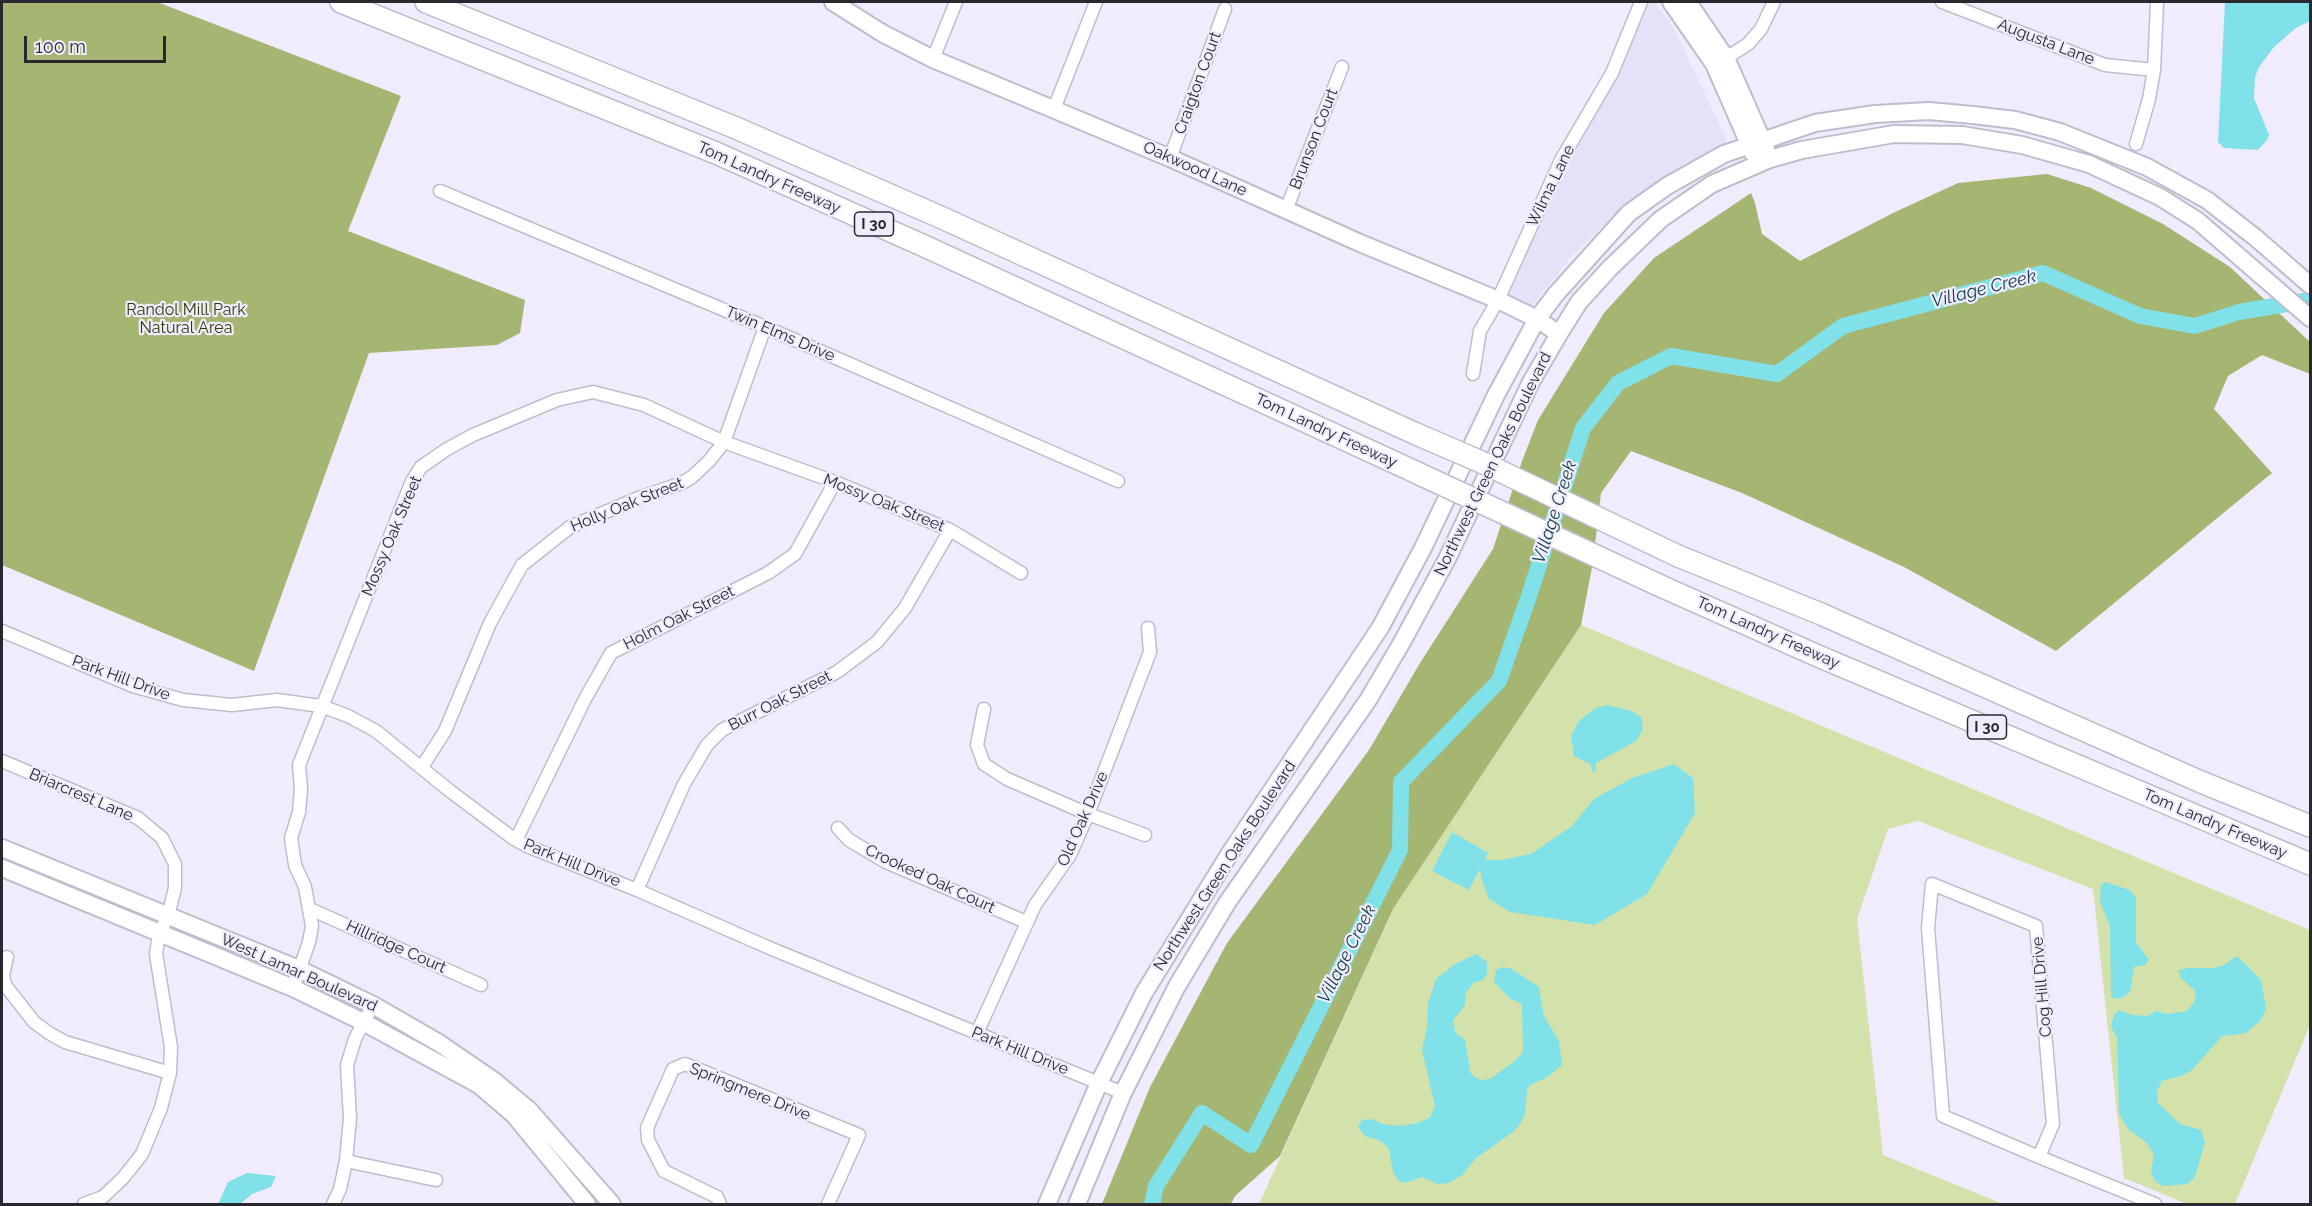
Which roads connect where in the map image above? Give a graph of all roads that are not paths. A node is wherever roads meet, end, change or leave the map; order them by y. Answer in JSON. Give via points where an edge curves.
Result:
{"nodes":[{"id":1,"x":341,"y":2,"type":"edge"},
{"id":2,"x":426,"y":2,"type":"edge"},
{"id":3,"x":956,"y":2,"type":"edge"},
{"id":4,"x":1096,"y":2,"type":"edge"},
{"id":5,"x":1641,"y":2,"type":"edge"},
{"id":6,"x":1671,"y":2,"type":"edge"},
{"id":7,"x":1688,"y":2,"type":"edge"},
{"id":8,"x":1774,"y":2,"type":"edge"},
{"id":9,"x":1942,"y":2,"type":"edge"},
{"id":10,"x":2157,"y":2,"type":"edge"},
{"id":11,"x":839,"y":3,"type":"edge"},
{"id":12,"x":1225,"y":9,"type":"dead end"},
{"id":13,"x":1726,"y":58,"type":"junction"},
{"id":14,"x":933,"y":59,"type":"junction"},
{"id":15,"x":1342,"y":67,"type":"dead end"},
{"id":16,"x":2154,"y":70,"type":"junction"},
{"id":17,"x":1054,"y":109,"type":"junction"},
{"id":18,"x":1755,"y":142,"type":"junction"},
{"id":19,"x":2136,"y":144,"type":"dead end"},
{"id":20,"x":1170,"y":158,"type":"junction"},
{"id":21,"x":1763,"y":161,"type":"junction"},
{"id":22,"x":440,"y":191,"type":"dead end"},
{"id":23,"x":1286,"y":210,"type":"junction"},
{"id":24,"x":2310,"y":285,"type":"edge"},
{"id":25,"x":1498,"y":300,"type":"junction"},
{"id":26,"x":2310,"y":318,"type":"edge"},
{"id":27,"x":1537,"y":319,"type":"junction"},
{"id":28,"x":765,"y":327,"type":"junction"},
{"id":29,"x":1559,"y":334,"type":"junction"},
{"id":30,"x":1473,"y":374,"type":"dead end"},
{"id":31,"x":724,"y":442,"type":"junction"},
{"id":32,"x":1118,"y":481,"type":"dead end"},
{"id":33,"x":835,"y":482,"type":"junction"},
{"id":34,"x":950,"y":530,"type":"junction"},
{"id":35,"x":1021,"y":573,"type":"dead end"},
{"id":36,"x":1148,"y":628,"type":"dead end"},
{"id":37,"x":2,"y":631,"type":"edge"},
{"id":38,"x":321,"y":706,"type":"junction"},
{"id":39,"x":984,"y":709,"type":"dead end"},
{"id":40,"x":2,"y":761,"type":"edge"},
{"id":41,"x":422,"y":767,"type":"junction"},
{"id":42,"x":1088,"y":814,"type":"junction"},
{"id":43,"x":2310,"y":826,"type":"edge"},
{"id":44,"x":838,"y":828,"type":"dead end"},
{"id":45,"x":1145,"y":835,"type":"dead end"},
{"id":46,"x":516,"y":840,"type":"junction"},
{"id":47,"x":2,"y":848,"type":"edge"},
{"id":48,"x":2310,"y":864,"type":"edge"},
{"id":49,"x":2,"y":868,"type":"edge"},
{"id":50,"x":637,"y":890,"type":"junction"},
{"id":51,"x":310,"y":909,"type":"junction"},
{"id":52,"x":168,"y":916,"type":"junction"},
{"id":53,"x":1026,"y":922,"type":"junction"},
{"id":54,"x":159,"y":934,"type":"junction"},
{"id":55,"x":7,"y":957,"type":"dead end"},
{"id":56,"x":301,"y":970,"type":"junction"},
{"id":57,"x":481,"y":985,"type":"dead end"},
{"id":58,"x":293,"y":988,"type":"junction"},
{"id":59,"x":373,"y":1005,"type":"junction"},
{"id":60,"x":363,"y":1022,"type":"junction"},
{"id":61,"x":977,"y":1033,"type":"junction"},
{"id":62,"x":170,"y":1072,"type":"junction"},
{"id":63,"x":1099,"y":1083,"type":"junction"},
{"id":64,"x":1123,"y":1093,"type":"junction"},
{"id":65,"x":2039,"y":1157,"type":"junction"},
{"id":66,"x":346,"y":1161,"type":"junction"},
{"id":67,"x":436,"y":1180,"type":"dead end"},
{"id":68,"x":84,"y":1204,"type":"edge"},
{"id":69,"x":333,"y":1204,"type":"edge"},
{"id":70,"x":587,"y":1204,"type":"edge"},
{"id":71,"x":612,"y":1204,"type":"edge"},
{"id":72,"x":720,"y":1204,"type":"edge"},
{"id":73,"x":828,"y":1204,"type":"edge"},
{"id":74,"x":1047,"y":1204,"type":"edge"},
{"id":75,"x":1077,"y":1204,"type":"edge"},
{"id":76,"x":2155,"y":1204,"type":"edge"}],
"edges":[{"from":1,"to":48,"type":"highway","name":"Tom Landry Freeway","number":"I 30","bridge":true,"via":[[716,153],[1665,588]]},
{"from":2,"to":43,"type":"highway","name":"Tom Landry Freeway","number":"I 30","bridge":true,"via":[[736,128],[1479,461],[1678,556]]},
{"from":3,"to":14,"type":"street"},
{"from":4,"to":17,"type":"street"},
{"from":5,"to":25,"type":"street","name":"Wilma Lane","via":[[1612,73],[1561,160]]},
{"from":6,"to":18,"type":"main road","via":[[1714,64]]},
{"from":7,"to":13,"type":"main road"},
{"from":8,"to":13,"type":"street","via":[[1761,29],[1748,44]]},
{"from":9,"to":16,"type":"street","name":"Augusta Lane","via":[[2106,65]]},
{"from":10,"to":16,"type":"street"},
{"from":11,"to":14,"type":"main road","name":"Oakwood Lane","via":[[882,33]]},
{"from":12,"to":20,"type":"street","name":"Craigton Court"},
{"from":13,"to":18,"type":"main road"},
{"from":14,"to":17,"type":"main road","name":"Oakwood Lane"},
{"from":15,"to":23,"type":"street","name":"Brunson Court"},
{"from":16,"to":19,"type":"street"},
{"from":17,"to":20,"type":"main road","name":"Oakwood Lane"},
{"from":18,"to":21,"type":"main road"},
{"from":18,"to":24,"type":"main road","name":"Northwest Green Oaks Boulevard","via":[[1815,123],[1875,114],[1929,111],[2015,120],[2060,132],[2147,167],[2206,200]]},
{"from":18,"to":27,"type":"main road","name":"Northwest Green Oaks Boulevard","via":[[1724,154],[1667,186],[1629,213]]},
{"from":20,"to":23,"type":"main road","name":"Oakwood Lane"},
{"from":21,"to":26,"type":"main road","name":"Northwest Green Oaks Boulevard","via":[[1894,134],[1962,135],[2022,145],[2089,164],[2160,197],[2198,221]]},
{"from":21,"to":29,"type":"main road","name":"Northwest Green Oaks Boulevard","via":[[1712,184],[1661,219],[1579,302]]},
{"from":22,"to":28,"type":"street","name":"Twin Elms Drive"},
{"from":23,"to":25,"type":"main road","name":"Oakwood Lane"},
{"from":25,"to":27,"type":"main road","name":"Oakwood Lane"},
{"from":25,"to":30,"type":"street","name":"Wilma Lane","via":[[1480,331]]},
{"from":27,"to":29,"type":"main road","name":"Oakwood Lane"},
{"from":27,"to":63,"type":"main road","name":"Northwest Green Oaks Boulevard","via":[[1380,628],[1185,923]]},
{"from":28,"to":31,"type":"street","name":"Holly Oak Street"},
{"from":28,"to":32,"type":"street","name":"Twin Elms Drive"},
{"from":29,"to":64,"type":"main road","name":"Northwest Green Oaks Boulevard","via":[[1531,382],[1447,559],[1401,644],[1368,700],[1227,903],[1178,986]]},
{"from":31,"to":33,"type":"street","name":"Mossy Oak Street"},
{"from":31,"to":38,"type":"street","name":"Mossy Oak Street","via":[[644,405],[593,392],[557,399],[447,449],[421,467],[412,481]]},
{"from":31,"to":41,"type":"street","name":"Holly Oak Street","via":[[692,477],[570,526],[522,565],[490,623],[445,731]]},
{"from":33,"to":34,"type":"street","name":"Mossy Oak Street"},
{"from":33,"to":46,"type":"street","name":"Holm Oak Street","via":[[795,554],[768,573],[611,653]]},
{"from":34,"to":35,"type":"street","name":"Mossy Oak Street"},
{"from":34,"to":50,"type":"street","name":"Burr Oak Street","via":[[905,608],[877,642],[837,672],[722,730],[707,745],[684,784]]},
{"from":36,"to":42,"type":"street","name":"Old Oak Drive","via":[[1150,652]]},
{"from":37,"to":38,"type":"street","name":"Park Hill Drive","via":[[133,686],[183,700],[232,705],[277,700]]},
{"from":38,"to":41,"type":"street","name":"Park Hill Drive","via":[[376,731]]},
{"from":38,"to":51,"type":"street","name":"Mossy Oak Street","via":[[299,765],[299,813],[291,838],[295,865]]},
{"from":39,"to":42,"type":"street","via":[[977,745],[984,764],[1007,779]]},
{"from":40,"to":52,"type":"street","name":"Briarcrest Lane","via":[[138,818],[155,830],[175,864],[175,888]]},
{"from":41,"to":46,"type":"street","name":"Park Hill Drive"},
{"from":42,"to":45,"type":"street"},
{"from":42,"to":53,"type":"street","name":"Old Oak Drive","via":[[1070,855]]},
{"from":44,"to":53,"type":"street","name":"Crooked Oak Court","via":[[849,840],[886,862]]},
{"from":46,"to":50,"type":"street","name":"Park Hill Drive"},
{"from":47,"to":52,"type":"main road","name":"West Lamar Boulevard"},
{"from":49,"to":54,"type":"main road","name":"West Lamar Boulevard"},
{"from":50,"to":61,"type":"street","name":"Park Hill Drive"},
{"from":51,"to":56,"type":"street","name":"Mossy Oak Street","via":[[312,926]]},
{"from":51,"to":57,"type":"street","name":"Hillridge Court"},
{"from":52,"to":54,"type":"street","name":"Briarcrest Lane"},
{"from":52,"to":56,"type":"main road","name":"West Lamar Boulevard"},
{"from":53,"to":61,"type":"street","name":"Old Oak Drive"},
{"from":54,"to":58,"type":"main road","name":"West Lamar Boulevard"},
{"from":54,"to":62,"type":"street","via":[[156,954],[171,1047]]},
{"from":55,"to":62,"type":"street","via":[[5,985],[34,1022],[49,1033]]},
{"from":56,"to":58,"type":"street","name":"Mossy Oak Street"},
{"from":56,"to":59,"type":"main road","name":"West Lamar Boulevard"},
{"from":58,"to":60,"type":"main road","name":"West Lamar Boulevard"},
{"from":59,"to":60,"type":"street"},
{"from":59,"to":71,"type":"main road","name":"West Lamar Boulevard","via":[[493,1080],[530,1111]]},
{"from":60,"to":66,"type":"street","via":[[347,1065],[350,1118]]},
{"from":60,"to":70,"type":"main road","name":"West Lamar Boulevard","via":[[479,1085],[514,1115]]},
{"from":61,"to":63,"type":"street","name":"Park Hill Drive"},
{"from":62,"to":68,"type":"street","via":[[161,1108],[142,1154],[103,1197]]},
{"from":63,"to":64,"type":"street","name":"Park Hill Drive"},
{"from":63,"to":74,"type":"main road","name":"Northwest Green Oaks Boulevard"},
{"from":64,"to":75,"type":"main road","name":"Northwest Green Oaks Boulevard"},
{"from":65,"to":65,"type":"street","name":"Cog Hill Drive","via":[[2053,1124],[2036,926],[1932,884],[1928,928],[1943,1116]]},
{"from":65,"to":76,"type":"street"},
{"from":66,"to":67,"type":"street"},
{"from":66,"to":69,"type":"street"},
{"from":72,"to":73,"type":"street","name":"Springmere Drive","via":[[717,1197],[664,1171],[648,1140],[647,1128],[673,1069],[685,1064],[859,1135]]}]}
